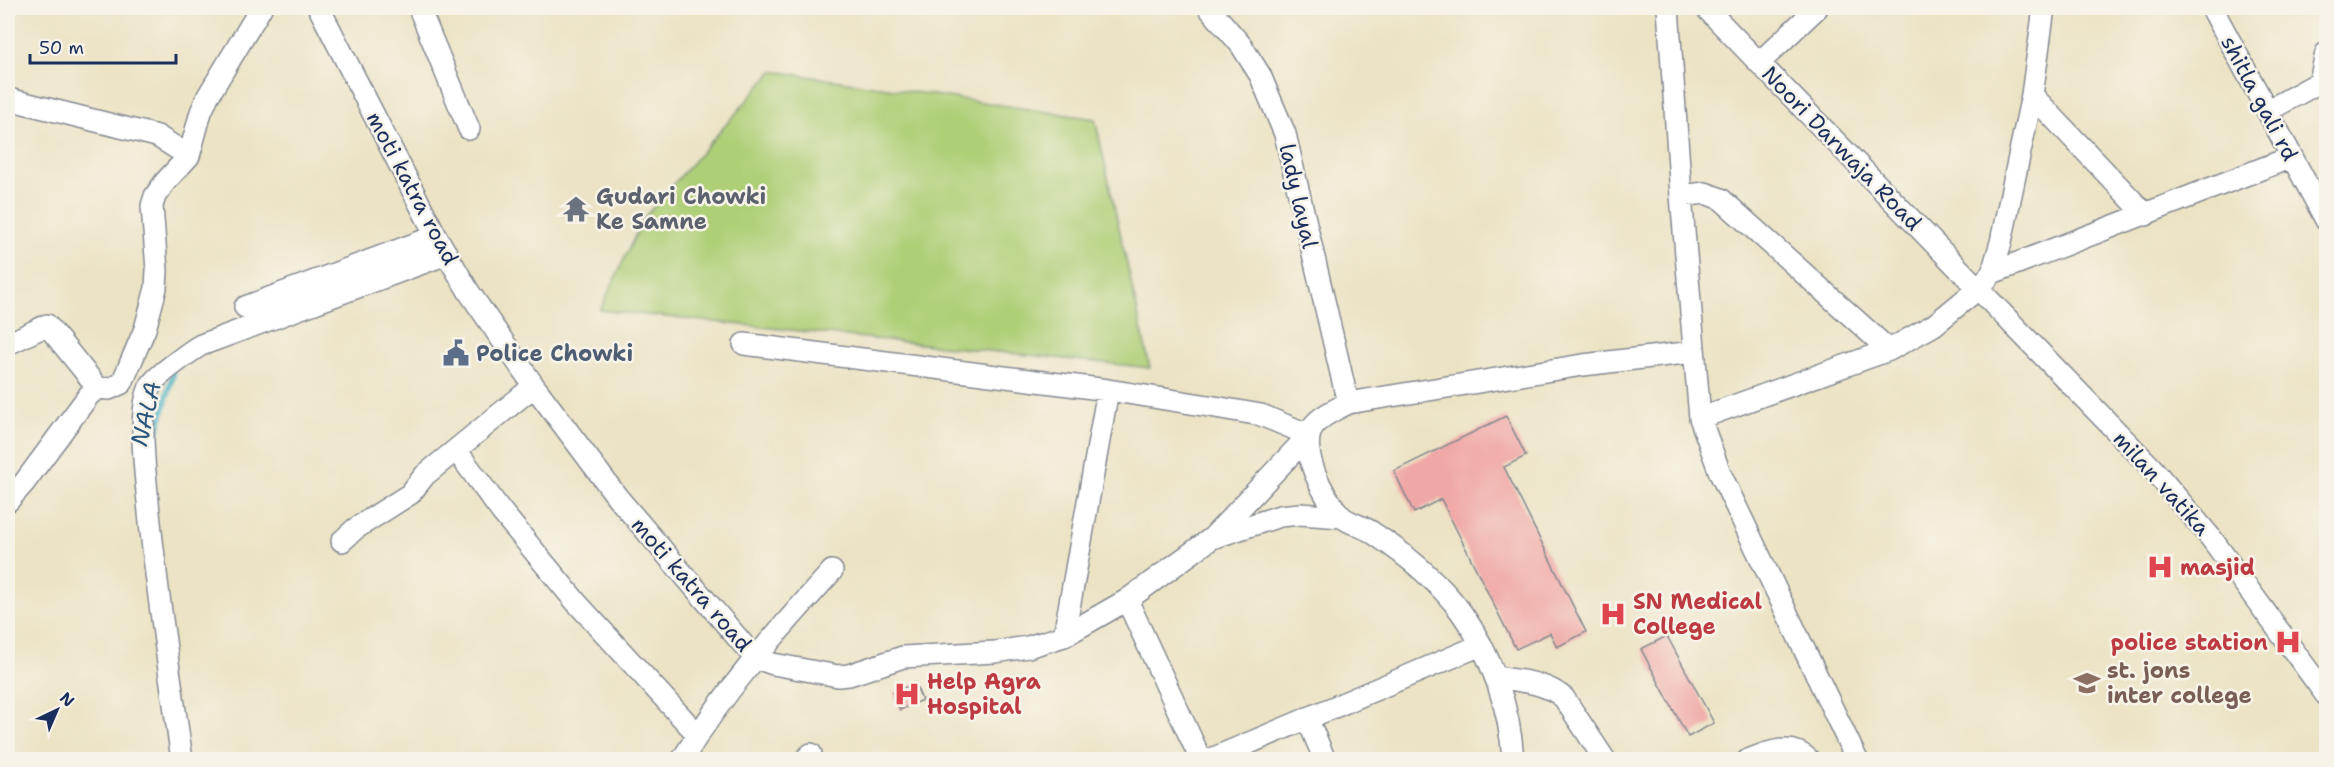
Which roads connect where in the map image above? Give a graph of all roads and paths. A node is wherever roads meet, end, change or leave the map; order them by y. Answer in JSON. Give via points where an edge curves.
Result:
{"nodes":[{"id":1,"x":261,"y":8,"type":"edge"},
{"id":2,"x":320,"y":8,"type":"edge"},
{"id":3,"x":419,"y":8,"type":"edge"},
{"id":4,"x":1209,"y":8,"type":"edge"},
{"id":5,"x":1668,"y":8,"type":"edge"},
{"id":6,"x":1706,"y":8,"type":"edge"},
{"id":7,"x":1817,"y":8,"type":"edge"},
{"id":8,"x":2044,"y":8,"type":"edge"},
{"id":9,"x":2212,"y":8,"type":"edge"},
{"id":10,"x":2326,"y":53,"type":"edge"},
{"id":11,"x":1759,"y":63,"type":"junction"},
{"id":12,"x":2323,"y":82,"type":"edge"},
{"id":13,"x":2032,"y":95,"type":"junction"},
{"id":14,"x":8,"y":99,"type":"edge"},
{"id":15,"x":2267,"y":111,"type":"junction"},
{"id":16,"x":469,"y":129,"type":"dead end"},
{"id":17,"x":189,"y":156,"type":"junction"},
{"id":18,"x":2292,"y":157,"type":"junction"},
{"id":19,"x":1681,"y":196,"type":"junction"},
{"id":20,"x":2146,"y":214,"type":"junction"},
{"id":21,"x":2326,"y":220,"type":"edge"},
{"id":22,"x":436,"y":236,"type":"junction"},
{"id":23,"x":447,"y":254,"type":"junction"},
{"id":24,"x":1986,"y":281,"type":"junction"},
{"id":25,"x":245,"y":308,"type":"dead end"},
{"id":26,"x":8,"y":344,"type":"edge"},
{"id":27,"x":744,"y":344,"type":"dead end"},
{"id":28,"x":1889,"y":350,"type":"junction"},
{"id":29,"x":1694,"y":352,"type":"junction"},
{"id":30,"x":129,"y":369,"type":"junction"},
{"id":31,"x":152,"y":384,"type":"junction"},
{"id":32,"x":534,"y":386,"type":"junction"},
{"id":33,"x":98,"y":388,"type":"junction"},
{"id":34,"x":1108,"y":390,"type":"junction"},
{"id":35,"x":1348,"y":403,"type":"junction"},
{"id":36,"x":1700,"y":418,"type":"junction"},
{"id":37,"x":1309,"y":435,"type":"junction"},
{"id":38,"x":456,"y":450,"type":"junction"},
{"id":39,"x":8,"y":501,"type":"edge"},
{"id":40,"x":1342,"y":517,"type":"junction"},
{"id":41,"x":1212,"y":538,"type":"junction"},
{"id":42,"x":342,"y":541,"type":"dead end"},
{"id":43,"x":832,"y":571,"type":"dead end"},
{"id":44,"x":1127,"y":600,"type":"junction"},
{"id":45,"x":1064,"y":636,"type":"junction"},
{"id":46,"x":1481,"y":645,"type":"junction"},
{"id":47,"x":754,"y":657,"type":"junction"},
{"id":48,"x":1497,"y":677,"type":"junction"},
{"id":49,"x":2326,"y":695,"type":"edge"},
{"id":50,"x":1307,"y":718,"type":"junction"},
{"id":51,"x":697,"y":734,"type":"junction"},
{"id":52,"x":182,"y":759,"type":"edge"},
{"id":53,"x":681,"y":759,"type":"edge"},
{"id":54,"x":1201,"y":759,"type":"edge"},
{"id":55,"x":1209,"y":759,"type":"edge"},
{"id":56,"x":1325,"y":759,"type":"edge"},
{"id":57,"x":1513,"y":759,"type":"edge"},
{"id":58,"x":1605,"y":759,"type":"edge"},
{"id":59,"x":1748,"y":759,"type":"edge"},
{"id":60,"x":1809,"y":759,"type":"edge"},
{"id":61,"x":1857,"y":759,"type":"edge"}],
"edges":[{"from":1,"to":17,"type":"street","via":[[208,96]]},
{"from":2,"to":22,"type":"street","name":"moti katra road"},
{"from":3,"to":16,"type":"street"},
{"from":4,"to":35,"type":"street","name":"lady layal","via":[[1241,45],[1260,75],[1285,134]]},
{"from":5,"to":19,"type":"street"},
{"from":6,"to":11,"type":"street","name":"Noori Darwaja Road"},
{"from":7,"to":11,"type":"street"},
{"from":8,"to":13,"type":"street"},
{"from":9,"to":15,"type":"street","name":"shitla gali rd"},
{"from":10,"to":12,"type":"street"},
{"from":11,"to":24,"type":"street","name":"Noori Darwaja Road"},
{"from":12,"to":15,"type":"street"},
{"from":13,"to":20,"type":"street"},
{"from":13,"to":24,"type":"street","via":[[2001,242]]},
{"from":14,"to":17,"type":"street","via":[[157,136]]},
{"from":15,"to":18,"type":"street","name":"shitla gali rd"},
{"from":17,"to":30,"type":"street","via":[[165,182],[152,206],[156,288],[146,328]]},
{"from":18,"to":20,"type":"street"},
{"from":18,"to":21,"type":"street","name":"shitla gali rd"},
{"from":19,"to":28,"type":"street","via":[[1705,193],[1721,199]]},
{"from":19,"to":29,"type":"street"},
{"from":20,"to":24,"type":"street"},
{"from":22,"to":23,"type":"street","name":"moti katra road"},
{"from":22,"to":25,"type":"street","name":"moti katra road"},
{"from":23,"to":31,"type":"street","via":[[201,345]]},
{"from":23,"to":32,"type":"street","name":"moti katra road"},
{"from":24,"to":28,"type":"street","via":[[1934,325]]},
{"from":24,"to":49,"type":"street","name":"milan vatika","via":[[2211,537]]},
{"from":26,"to":33,"type":"street","via":[[47,325]]},
{"from":27,"to":34,"type":"street"},
{"from":28,"to":36,"type":"street"},
{"from":29,"to":35,"type":"street","via":[[1583,364]]},
{"from":29,"to":36,"type":"street"},
{"from":30,"to":31,"type":"street"},
{"from":30,"to":33,"type":"street","via":[[122,383]]},
{"from":31,"to":52,"type":"street","via":[[143,417],[144,468]]},
{"from":32,"to":38,"type":"street"},
{"from":32,"to":47,"type":"street","name":"moti katra road","via":[[618,498]]},
{"from":33,"to":39,"type":"street"},
{"from":34,"to":37,"type":"street","via":[[1261,415]]},
{"from":34,"to":45,"type":"street"},
{"from":35,"to":37,"type":"street","via":[[1323,417]]},
{"from":36,"to":61,"type":"street","via":[[1720,473]]},
{"from":37,"to":40,"type":"street","via":[[1315,475]]},
{"from":37,"to":41,"type":"street"},
{"from":38,"to":42,"type":"street","via":[[425,475],[410,494]]},
{"from":38,"to":51,"type":"street","via":[[576,602]]},
{"from":40,"to":41,"type":"street","name":"moti katra road","via":[[1280,516]]},
{"from":40,"to":46,"type":"street","via":[[1392,546],[1444,592]]},
{"from":41,"to":44,"type":"street","name":"moti katra road"},
{"from":43,"to":47,"type":"street"},
{"from":44,"to":45,"type":"street","name":"moti katra road"},
{"from":44,"to":54,"type":"street"},
{"from":45,"to":47,"type":"street","name":"moti katra road","via":[[995,652],[903,657],[849,675],[804,671]]},
{"from":46,"to":48,"type":"street"},
{"from":46,"to":50,"type":"street"},
{"from":47,"to":51,"type":"street"},
{"from":48,"to":57,"type":"street"},
{"from":48,"to":58,"type":"street","via":[[1557,691]]},
{"from":50,"to":55,"type":"street"},
{"from":50,"to":56,"type":"street"},
{"from":51,"to":53,"type":"street"},
{"from":59,"to":60,"type":"street","via":[[1781,749]]}]}
